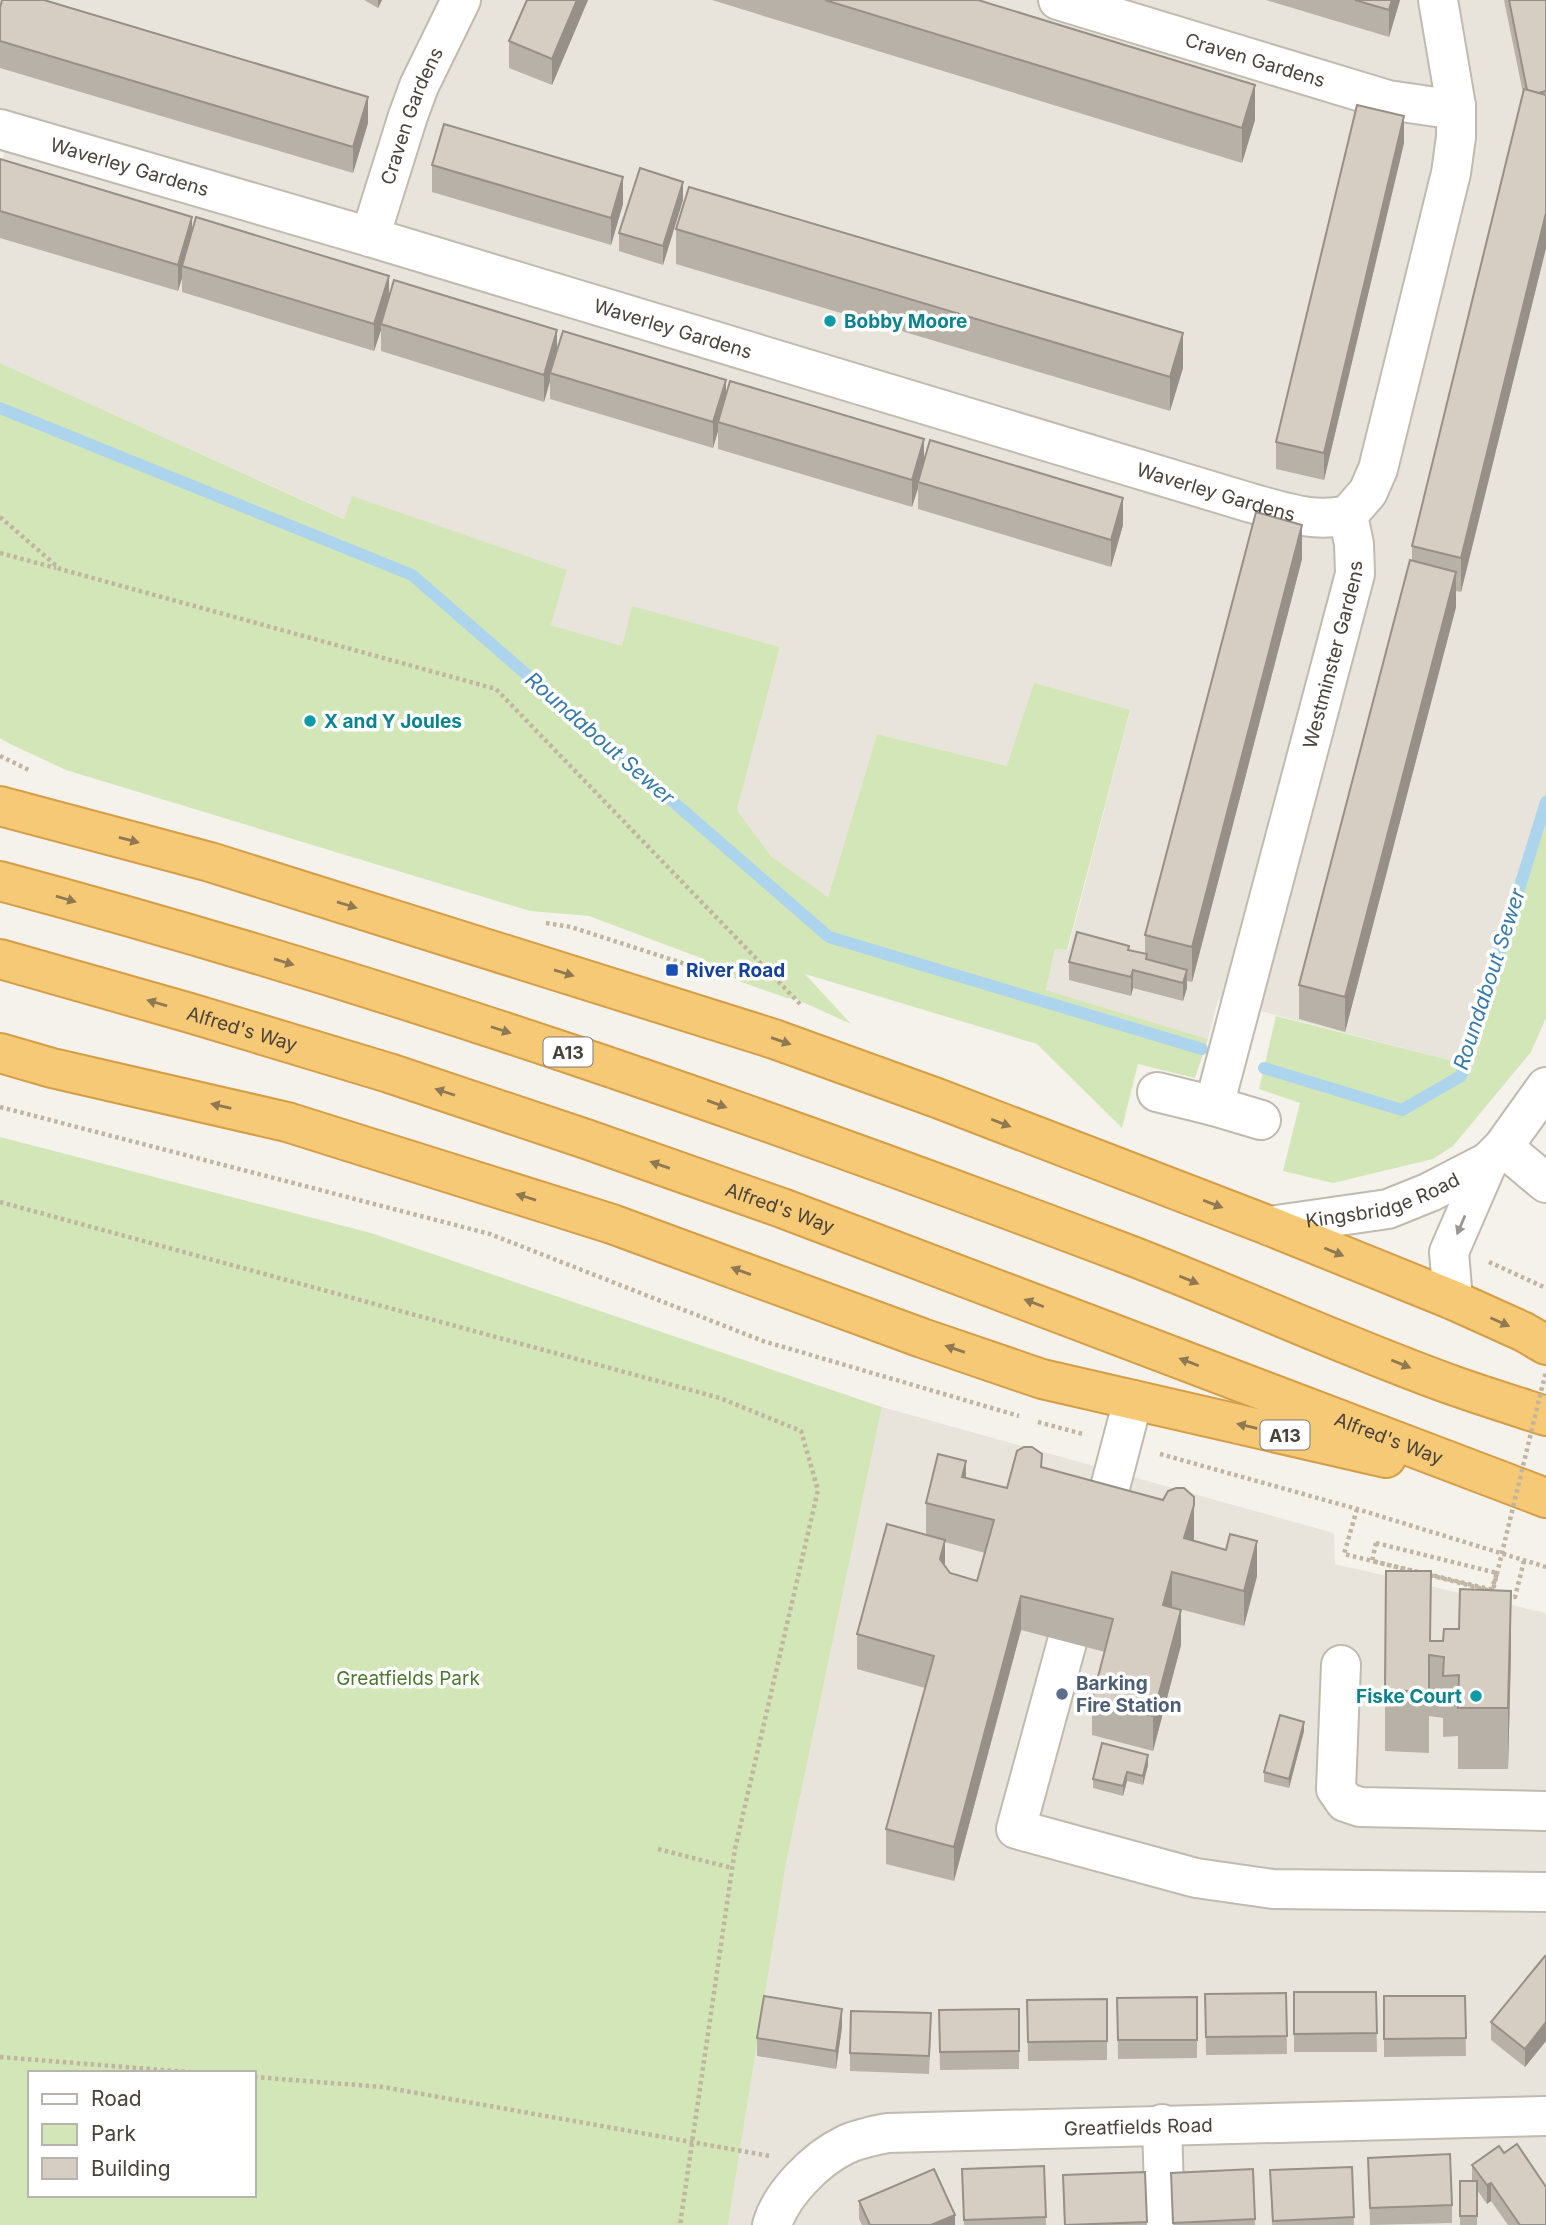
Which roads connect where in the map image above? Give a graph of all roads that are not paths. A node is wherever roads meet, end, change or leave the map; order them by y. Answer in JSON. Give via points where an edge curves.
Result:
{"nodes":[{"id":1,"x":461,"y":0,"type":"edge"},
{"id":2,"x":1058,"y":0,"type":"edge"},
{"id":3,"x":1438,"y":0,"type":"edge"},
{"id":4,"x":1456,"y":106,"type":"junction"},
{"id":5,"x":0,"y":129,"type":"edge"},
{"id":6,"x":370,"y":237,"type":"junction"},
{"id":7,"x":1348,"y":515,"type":"junction"},
{"id":8,"x":0,"y":795,"type":"edge"},
{"id":9,"x":0,"y":806,"type":"edge"},
{"id":10,"x":39,"y":817,"type":"junction"},
{"id":11,"x":0,"y":881,"type":"edge"},
{"id":12,"x":0,"y":959,"type":"edge"},
{"id":13,"x":0,"y":1053,"type":"edge"},
{"id":14,"x":1546,"y":1087,"type":"edge"},
{"id":15,"x":1157,"y":1092,"type":"dead end"},
{"id":16,"x":1214,"y":1106,"type":"junction"},
{"id":17,"x":1261,"y":1120,"type":"dead end"},
{"id":18,"x":1496,"y":1154,"type":"junction"},
{"id":19,"x":1546,"y":1183,"type":"edge"},
{"id":20,"x":1270,"y":1226,"type":"junction"},
{"id":21,"x":1453,"y":1300,"type":"junction"},
{"id":22,"x":1546,"y":1345,"type":"edge"},
{"id":23,"x":1133,"y":1400,"type":"junction"},
{"id":24,"x":1546,"y":1416,"type":"edge"},
{"id":25,"x":1537,"y":1494,"type":"edge"},
{"id":26,"x":1102,"y":1518,"type":"edge"},
{"id":27,"x":1067,"y":1642,"type":"edge"},
{"id":28,"x":1341,"y":1665,"type":"dead end"},
{"id":29,"x":1546,"y":1811,"type":"edge"},
{"id":30,"x":1546,"y":1892,"type":"edge"},
{"id":31,"x":1546,"y":2116,"type":"edge"},
{"id":32,"x":1162,"y":2124,"type":"junction"},
{"id":33,"x":772,"y":2225,"type":"edge"},
{"id":34,"x":1165,"y":2225,"type":"edge"}],
"edges":[{"from":1,"to":6,"type":"street","name":"Craven Gardens","via":[[419,86]]},
{"from":2,"to":4,"type":"street","name":"Craven Gardens","via":[[1388,100]]},
{"from":3,"to":4,"type":"street"},
{"from":4,"to":7,"type":"street","via":[[1451,173],[1378,468],[1368,492]]},
{"from":5,"to":6,"type":"street","name":"Waverley Gardens"},
{"from":6,"to":7,"type":"street","name":"Waverley Gardens","via":[[1251,503],[1328,520]]},
{"from":7,"to":16,"type":"street","name":"Westminster Gardens","via":[[1354,574]]},
{"from":8,"to":10,"type":"highway"},
{"from":9,"to":10,"type":"highway"},
{"from":10,"to":20,"type":"highway","one_way":true,"via":[[210,862],[774,1039]]},
{"from":11,"to":24,"type":"highway","number":"A13","one_way":true,"via":[[211,939],[610,1066],[1126,1254],[1451,1385]]},
{"from":25,"to":12,"type":"highway","name":"Alfred's Way","number":"A13","one_way":true,"via":[[599,1143],[388,1073]]},
{"from":23,"to":13,"type":"highway","number":"A13","one_way":true,"via":[[1042,1379],[612,1224],[287,1122]]},
{"from":14,"to":18,"type":"street","name":"Kingsbridge Road"},
{"from":15,"to":16,"type":"street"},
{"from":16,"to":17,"type":"street"},
{"from":18,"to":19,"type":"street"},
{"from":18,"to":20,"type":"street","name":"Kingsbridge Road","via":[[1430,1192],[1388,1209]]},
{"from":18,"to":21,"type":"street","name":"Kingsbridge Road","one_way":true,"via":[[1449,1252]]},
{"from":20,"to":21,"type":"highway","one_way":true},
{"from":21,"to":22,"type":"highway","one_way":true},
{"from":25,"to":23,"type":"highway","number":"A13","one_way":true},
{"from":23,"to":26,"type":"street"},
{"from":27,"to":30,"type":"street","via":[[1016,1829],[1196,1878],[1273,1889]]},
{"from":28,"to":29,"type":"street","via":[[1336,1788],[1345,1802],[1360,1807]]},
{"from":31,"to":32,"type":"street","name":"Greatfields Road"},
{"from":32,"to":33,"type":"street","name":"Greatfields Road","via":[[887,2133],[846,2144],[816,2163],[793,2189]]},
{"from":32,"to":34,"type":"street"}]}
